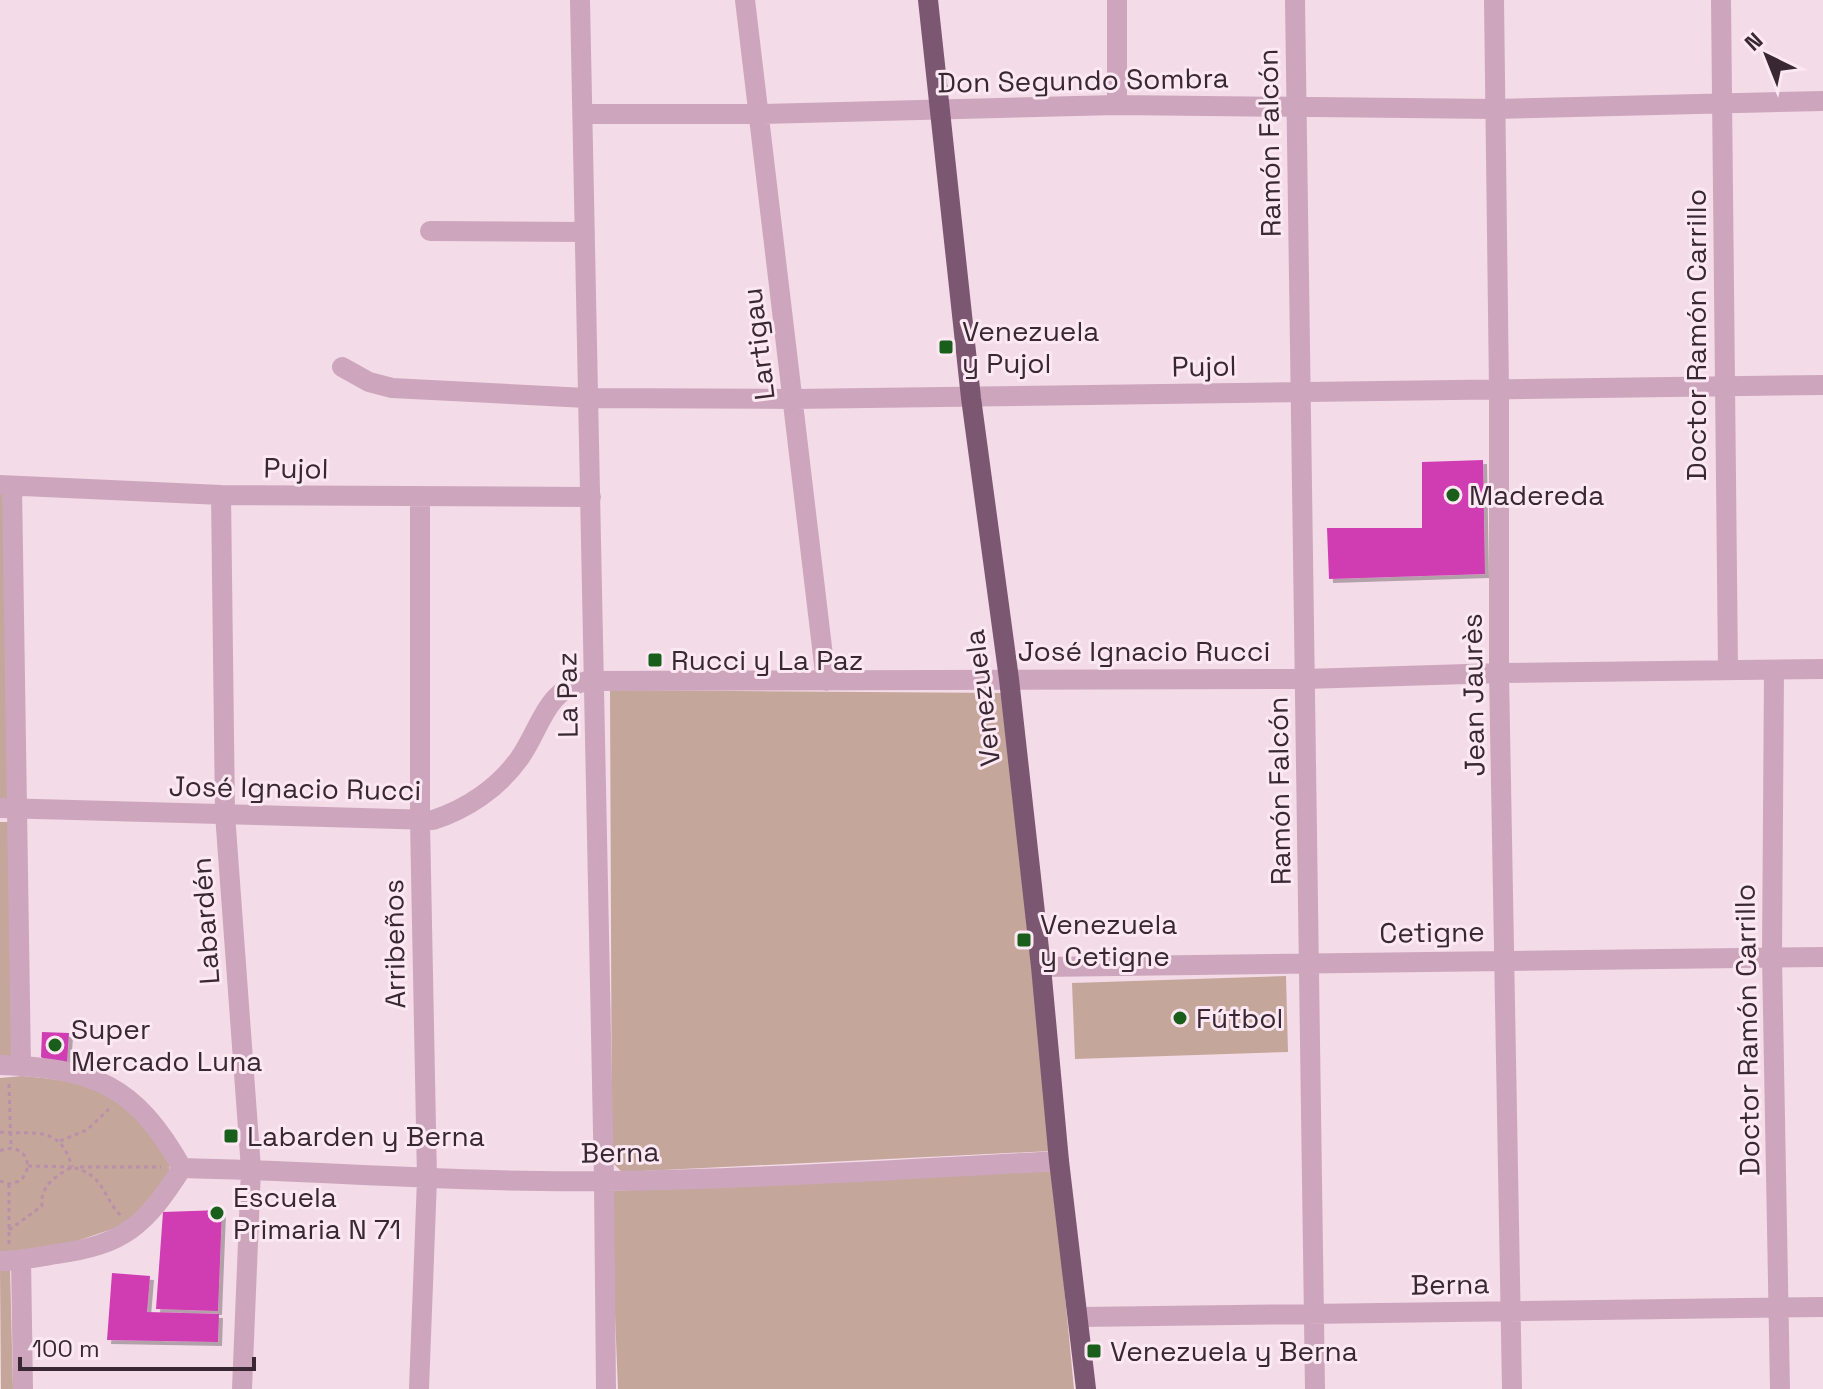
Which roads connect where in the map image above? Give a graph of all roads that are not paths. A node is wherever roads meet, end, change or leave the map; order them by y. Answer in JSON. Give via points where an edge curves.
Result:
{"nodes":[{"id":1,"x":580,"y":0,"type":"edge"},
{"id":2,"x":745,"y":0,"type":"edge"},
{"id":3,"x":928,"y":0,"type":"edge"},
{"id":4,"x":1117,"y":0,"type":"edge"},
{"id":5,"x":1295,"y":0,"type":"edge"},
{"id":6,"x":1494,"y":0,"type":"edge"},
{"id":7,"x":1721,"y":0,"type":"edge"},
{"id":8,"x":1823,"y":101,"type":"edge"},
{"id":9,"x":1722,"y":103,"type":"junction"},
{"id":10,"x":1117,"y":105,"type":"junction"},
{"id":11,"x":1297,"y":107,"type":"junction"},
{"id":12,"x":1494,"y":109,"type":"junction"},
{"id":13,"x":939,"y":110,"type":"junction"},
{"id":14,"x":584,"y":114,"type":"junction"},
{"id":15,"x":759,"y":114,"type":"junction"},
{"id":16,"x":430,"y":231,"type":"dead end"},
{"id":17,"x":585,"y":232,"type":"junction"},
{"id":18,"x":342,"y":367,"type":"dead end"},
{"id":19,"x":1823,"y":385,"type":"edge"},
{"id":20,"x":1724,"y":386,"type":"junction"},
{"id":21,"x":1499,"y":390,"type":"junction"},
{"id":22,"x":1301,"y":391,"type":"junction"},
{"id":23,"x":586,"y":398,"type":"junction"},
{"id":24,"x":971,"y":398,"type":"junction"},
{"id":25,"x":793,"y":399,"type":"junction"},
{"id":26,"x":6,"y":485,"type":"edge"},
{"id":27,"x":221,"y":495,"type":"junction"},
{"id":28,"x":420,"y":497,"type":"junction"},
{"id":29,"x":591,"y":497,"type":"junction"},
{"id":30,"x":1823,"y":669,"type":"edge"},
{"id":31,"x":1728,"y":670,"type":"junction"},
{"id":32,"x":1774,"y":670,"type":"junction"},
{"id":33,"x":1499,"y":673,"type":"junction"},
{"id":34,"x":1009,"y":679,"type":"junction"},
{"id":35,"x":1305,"y":679,"type":"junction"},
{"id":36,"x":595,"y":681,"type":"junction"},
{"id":37,"x":826,"y":681,"type":"junction"},
{"id":38,"x":8,"y":809,"type":"edge"},
{"id":39,"x":225,"y":814,"type":"junction"},
{"id":40,"x":420,"y":821,"type":"junction"},
{"id":41,"x":1772,"y":957,"type":"junction"},
{"id":42,"x":1823,"y":957,"type":"edge"},
{"id":43,"x":1506,"y":959,"type":"junction"},
{"id":44,"x":1310,"y":962,"type":"junction"},
{"id":45,"x":1041,"y":967,"type":"junction"},
{"id":46,"x":10,"y":1066,"type":"edge"},
{"id":47,"x":1059,"y":1161,"type":"junction"},
{"id":48,"x":182,"y":1168,"type":"junction"},
{"id":49,"x":251,"y":1169,"type":"junction"},
{"id":50,"x":427,"y":1179,"type":"junction"},
{"id":51,"x":604,"y":1181,"type":"junction"},
{"id":52,"x":10,"y":1260,"type":"edge"},
{"id":53,"x":1780,"y":1307,"type":"junction"},
{"id":54,"x":1823,"y":1307,"type":"edge"},
{"id":55,"x":1511,"y":1311,"type":"junction"},
{"id":56,"x":1313,"y":1314,"type":"junction"},
{"id":57,"x":1079,"y":1317,"type":"junction"},
{"id":58,"x":23,"y":1389,"type":"edge"},
{"id":59,"x":242,"y":1389,"type":"edge"},
{"id":60,"x":419,"y":1389,"type":"edge"},
{"id":61,"x":606,"y":1389,"type":"edge"},
{"id":62,"x":1086,"y":1389,"type":"edge"},
{"id":63,"x":1315,"y":1389,"type":"edge"},
{"id":64,"x":1512,"y":1389,"type":"edge"},
{"id":65,"x":1780,"y":1389,"type":"edge"}],
"edges":[{"from":1,"to":14,"type":"street","name":"La Paz"},
{"from":2,"to":15,"type":"street","name":"Lartigau"},
{"from":3,"to":13,"type":"main road","name":"Venezuela"},
{"from":4,"to":10,"type":"street"},
{"from":5,"to":11,"type":"street","name":"Ramón Falcón"},
{"from":6,"to":12,"type":"street","name":"Jean Jaurès"},
{"from":7,"to":9,"type":"street","name":"Doctor Ramón Carrillo"},
{"from":8,"to":9,"type":"street","name":"Don Segundo Sombra"},
{"from":9,"to":12,"type":"street","name":"Don Segundo Sombra"},
{"from":9,"to":20,"type":"street","name":"Doctor Ramón Carrillo"},
{"from":10,"to":11,"type":"street","name":"Don Segundo Sombra"},
{"from":10,"to":13,"type":"street","name":"Don Segundo Sombra"},
{"from":11,"to":12,"type":"street","name":"Don Segundo Sombra"},
{"from":11,"to":22,"type":"street","name":"Ramón Falcón"},
{"from":12,"to":21,"type":"street","name":"Jean Jaurès"},
{"from":13,"to":15,"type":"street","name":"Don Segundo Sombra"},
{"from":13,"to":24,"type":"main road","name":"Venezuela"},
{"from":14,"to":15,"type":"street","name":"Don Segundo Sombra"},
{"from":14,"to":17,"type":"street","name":"La Paz"},
{"from":15,"to":25,"type":"street","name":"Lartigau"},
{"from":16,"to":17,"type":"street"},
{"from":17,"to":23,"type":"street","name":"La Paz"},
{"from":18,"to":23,"type":"street","name":"Pujol","via":[[392,388]]},
{"from":19,"to":20,"type":"street","name":"Pujol"},
{"from":20,"to":21,"type":"street","name":"Pujol"},
{"from":20,"to":31,"type":"street","name":"Doctor Ramón Carrillo"},
{"from":21,"to":22,"type":"street","name":"Pujol"},
{"from":21,"to":33,"type":"street","name":"Jean Jaurès"},
{"from":22,"to":24,"type":"street","name":"Pujol"},
{"from":22,"to":35,"type":"street","name":"Ramón Falcón"},
{"from":23,"to":25,"type":"street","name":"Pujol"},
{"from":23,"to":29,"type":"street","name":"La Paz"},
{"from":24,"to":25,"type":"street","name":"Pujol"},
{"from":24,"to":34,"type":"main road","name":"Venezuela"},
{"from":25,"to":37,"type":"street","name":"Lartigau"},
{"from":26,"to":27,"type":"street","name":"Pujol"},
{"from":26,"to":38,"type":"street"},
{"from":27,"to":28,"type":"street","name":"Pujol"},
{"from":27,"to":39,"type":"street","name":"Labardén"},
{"from":28,"to":29,"type":"street","name":"Pujol"},
{"from":28,"to":40,"type":"street","name":"Arribeños"},
{"from":29,"to":36,"type":"street","name":"La Paz"},
{"from":30,"to":32,"type":"street","name":"José Ignacio Rucci"},
{"from":31,"to":32,"type":"street","name":"José Ignacio Rucci"},
{"from":31,"to":33,"type":"street","name":"José Ignacio Rucci"},
{"from":32,"to":41,"type":"street","name":"Doctor Ramón Carrillo"},
{"from":33,"to":35,"type":"street","name":"José Ignacio Rucci"},
{"from":33,"to":43,"type":"street","name":"Jean Jaurès"},
{"from":34,"to":35,"type":"street","name":"José Ignacio Rucci"},
{"from":34,"to":37,"type":"street","name":"José Ignacio Rucci"},
{"from":34,"to":45,"type":"main road","name":"Venezuela"},
{"from":35,"to":44,"type":"street","name":"Ramón Falcón"},
{"from":36,"to":37,"type":"street","name":"José Ignacio Rucci"},
{"from":36,"to":40,"type":"street","name":"José Ignacio Rucci","via":[[559,692],[519,759],[487,792],[452,814]]},
{"from":36,"to":51,"type":"street","name":"La Paz"},
{"from":38,"to":39,"type":"street","name":"José Ignacio Rucci"},
{"from":38,"to":46,"type":"street"},
{"from":39,"to":40,"type":"street","name":"José Ignacio Rucci"},
{"from":39,"to":49,"type":"street","name":"Labardén"},
{"from":40,"to":50,"type":"street","name":"Arribeños"},
{"from":41,"to":42,"type":"street","name":"Cetigne"},
{"from":41,"to":43,"type":"street","name":"Cetigne"},
{"from":41,"to":53,"type":"street","name":"Doctor Ramón Carrillo"},
{"from":43,"to":44,"type":"street","name":"Cetigne"},
{"from":43,"to":55,"type":"street","name":"Jean Jaurès"},
{"from":44,"to":45,"type":"street","name":"Cetigne"},
{"from":44,"to":56,"type":"street","name":"Ramón Falcón"},
{"from":45,"to":47,"type":"main road","name":"Venezuela"},
{"from":46,"to":48,"type":"street","via":[[81,1074],[120,1093],[163,1133]]},
{"from":47,"to":51,"type":"street","name":"Berna"},
{"from":47,"to":57,"type":"main road","name":"Venezuela"},
{"from":48,"to":49,"type":"street","name":"Berna"},
{"from":48,"to":52,"type":"street","via":[[132,1229],[106,1244]]},
{"from":49,"to":50,"type":"street","name":"Berna"},
{"from":49,"to":59,"type":"street","name":"Labardén"},
{"from":50,"to":51,"type":"street","name":"Berna"},
{"from":50,"to":60,"type":"street","name":"Arribeños"},
{"from":51,"to":61,"type":"street","name":"La Paz"},
{"from":52,"to":58,"type":"street"},
{"from":53,"to":54,"type":"street","name":"Berna"},
{"from":53,"to":55,"type":"street","name":"Berna"},
{"from":53,"to":65,"type":"street","name":"Doctor Ramón Carrillo"},
{"from":55,"to":56,"type":"street","name":"Berna"},
{"from":55,"to":64,"type":"street","name":"Jean Jaurès"},
{"from":56,"to":57,"type":"street","name":"Berna"},
{"from":56,"to":63,"type":"street","name":"Ramón Falcón"},
{"from":57,"to":62,"type":"main road","name":"Venezuela"}]}
